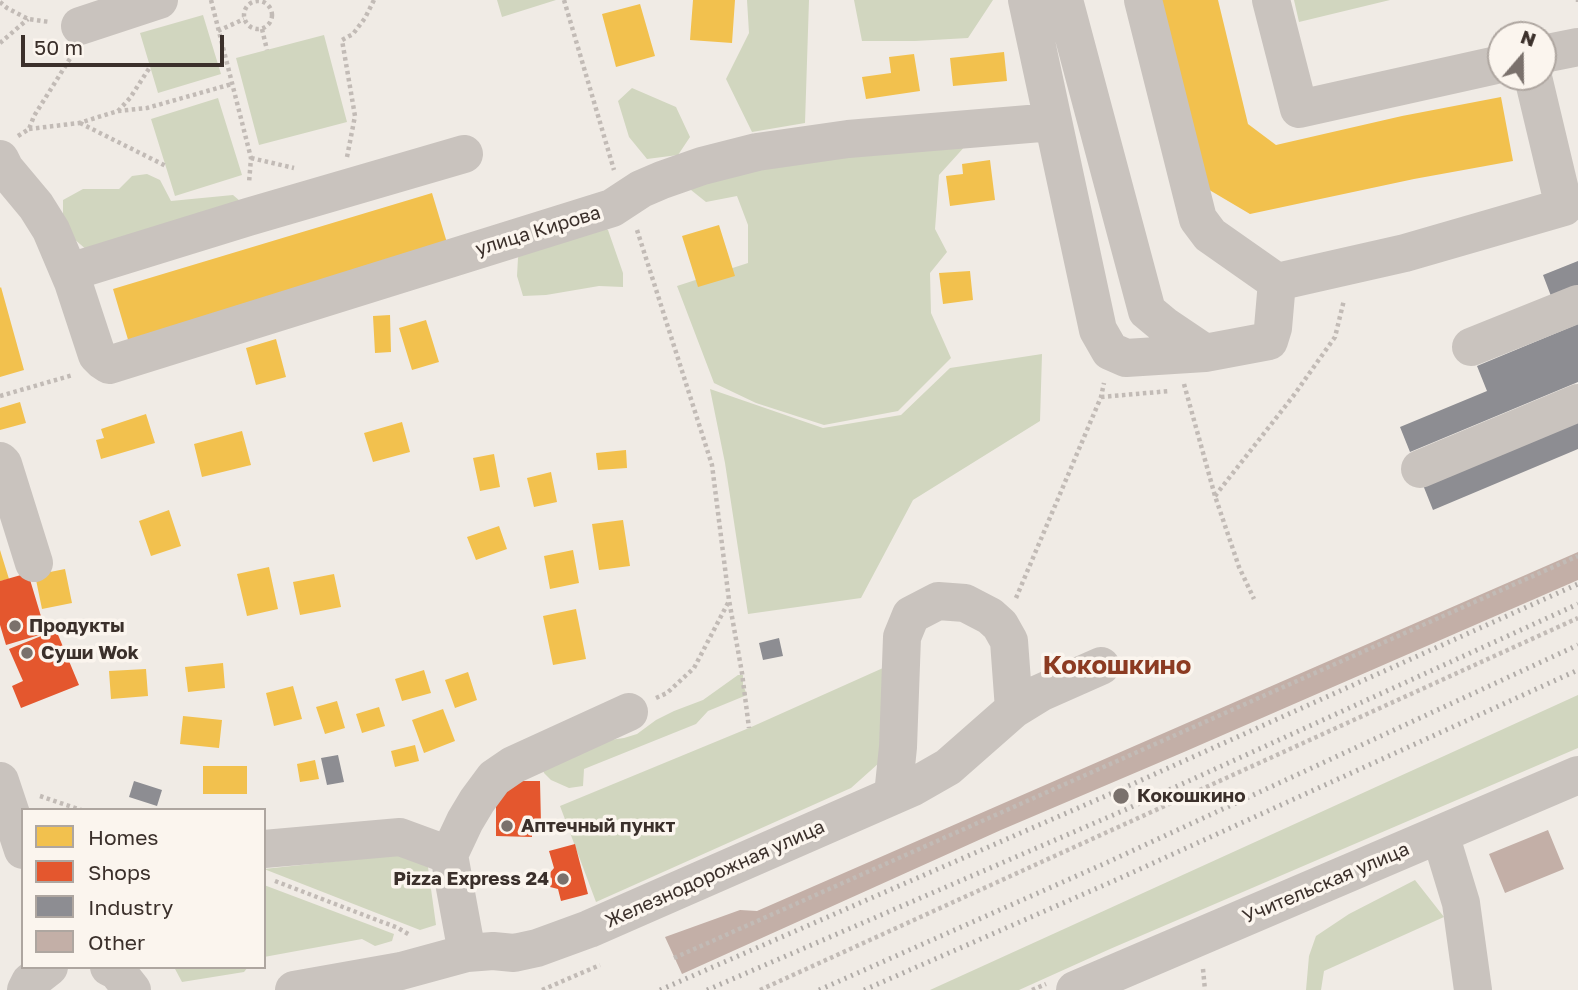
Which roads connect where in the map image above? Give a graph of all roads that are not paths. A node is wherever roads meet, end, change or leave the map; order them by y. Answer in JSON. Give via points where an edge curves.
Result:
{"nodes":[{"id":1,"x":159,"y":0,"type":"edge"},
{"id":2,"x":1027,"y":0,"type":"edge"},
{"id":3,"x":1064,"y":0,"type":"edge"},
{"id":4,"x":1143,"y":0,"type":"edge"},
{"id":5,"x":1271,"y":0,"type":"edge"},
{"id":6,"x":76,"y":41,"type":"road end"},
{"id":7,"x":1578,"y":47,"type":"edge"},
{"id":8,"x":1557,"y":51,"type":"edge"},
{"id":9,"x":1487,"y":67,"type":"edge"},
{"id":10,"x":1536,"y":91,"type":"edge"},
{"id":11,"x":1054,"y":122,"type":"junction"},
{"id":12,"x":464,"y":155,"type":"dead end"},
{"id":13,"x":6,"y":165,"type":"edge"},
{"id":14,"x":70,"y":272,"type":"junction"},
{"id":15,"x":1277,"y":282,"type":"junction"},
{"id":16,"x":1578,"y":304,"type":"edge"},
{"id":17,"x":1471,"y":347,"type":"dead end"},
{"id":18,"x":1205,"y":353,"type":"junction"},
{"id":19,"x":1578,"y":403,"type":"edge"},
{"id":20,"x":0,"y":461,"type":"edge"},
{"id":21,"x":1420,"y":469,"type":"dead end"},
{"id":22,"x":34,"y":563,"type":"dead end"},
{"id":23,"x":1101,"y":666,"type":"dead end"},
{"id":24,"x":1014,"y":709,"type":"junction"},
{"id":25,"x":629,"y":712,"type":"road end"},
{"id":26,"x":1578,"y":775,"type":"edge"},
{"id":27,"x":0,"y":781,"type":"edge"},
{"id":28,"x":893,"y":796,"type":"junction"},
{"id":29,"x":1440,"y":834,"type":"junction"},
{"id":30,"x":21,"y":844,"type":"edge"},
{"id":31,"x":266,"y":849,"type":"edge"},
{"id":32,"x":449,"y":855,"type":"junction"},
{"id":33,"x":467,"y":953,"type":"junction"},
{"id":34,"x":113,"y":969,"type":"edge"},
{"id":35,"x":132,"y":990,"type":"edge"},
{"id":36,"x":293,"y":990,"type":"edge"},
{"id":37,"x":1075,"y":990,"type":"edge"},
{"id":38,"x":1473,"y":990,"type":"edge"}],
"edges":[{"from":1,"to":6,"type":"street"},
{"from":2,"to":11,"type":"street"},
{"from":3,"to":18,"type":"street","via":[[1147,311]]},
{"from":4,"to":15,"type":"street","via":[[1198,219],[1210,235]]},
{"from":5,"to":9,"type":"street","via":[[1299,109]]},
{"from":7,"to":8,"type":"street"},
{"from":10,"to":15,"type":"street","via":[[1564,207],[1405,253]]},
{"from":11,"to":14,"type":"street","name":"улица Кирова","via":[[848,139],[757,152],[702,166],[641,189],[612,208],[109,365],[97,355]]},
{"from":11,"to":18,"type":"street","via":[[1098,330],[1110,351],[1126,358]]},
{"from":12,"to":14,"type":"street"},
{"from":13,"to":14,"type":"street","via":[[51,230]]},
{"from":15,"to":18,"type":"street","via":[[1269,341]]},
{"from":16,"to":17,"type":"street"},
{"from":19,"to":21,"type":"street"},
{"from":20,"to":22,"type":"street"},
{"from":23,"to":24,"type":"street","name":"Железнодорожная улица"},
{"from":24,"to":28,"type":"street","name":"Железнодорожная улица","via":[[948,768]]},
{"from":24,"to":28,"type":"street","via":[[1009,641],[1000,625],[965,603],[938,601],[911,615],[902,637]]},
{"from":25,"to":32,"type":"street","via":[[494,778]]},
{"from":26,"to":29,"type":"street","name":"Учительская улица"},
{"from":27,"to":30,"type":"street"},
{"from":28,"to":33,"type":"street","name":"Железнодорожная улица","via":[[589,929],[514,953]]},
{"from":29,"to":37,"type":"street","name":"Учительская улица"},
{"from":29,"to":38,"type":"street","via":[[1461,903]]},
{"from":31,"to":32,"type":"street","via":[[400,837]]},
{"from":32,"to":33,"type":"street"},
{"from":33,"to":36,"type":"street","name":"Железнодорожная улица","via":[[401,971]]},
{"from":34,"to":35,"type":"street"}]}
